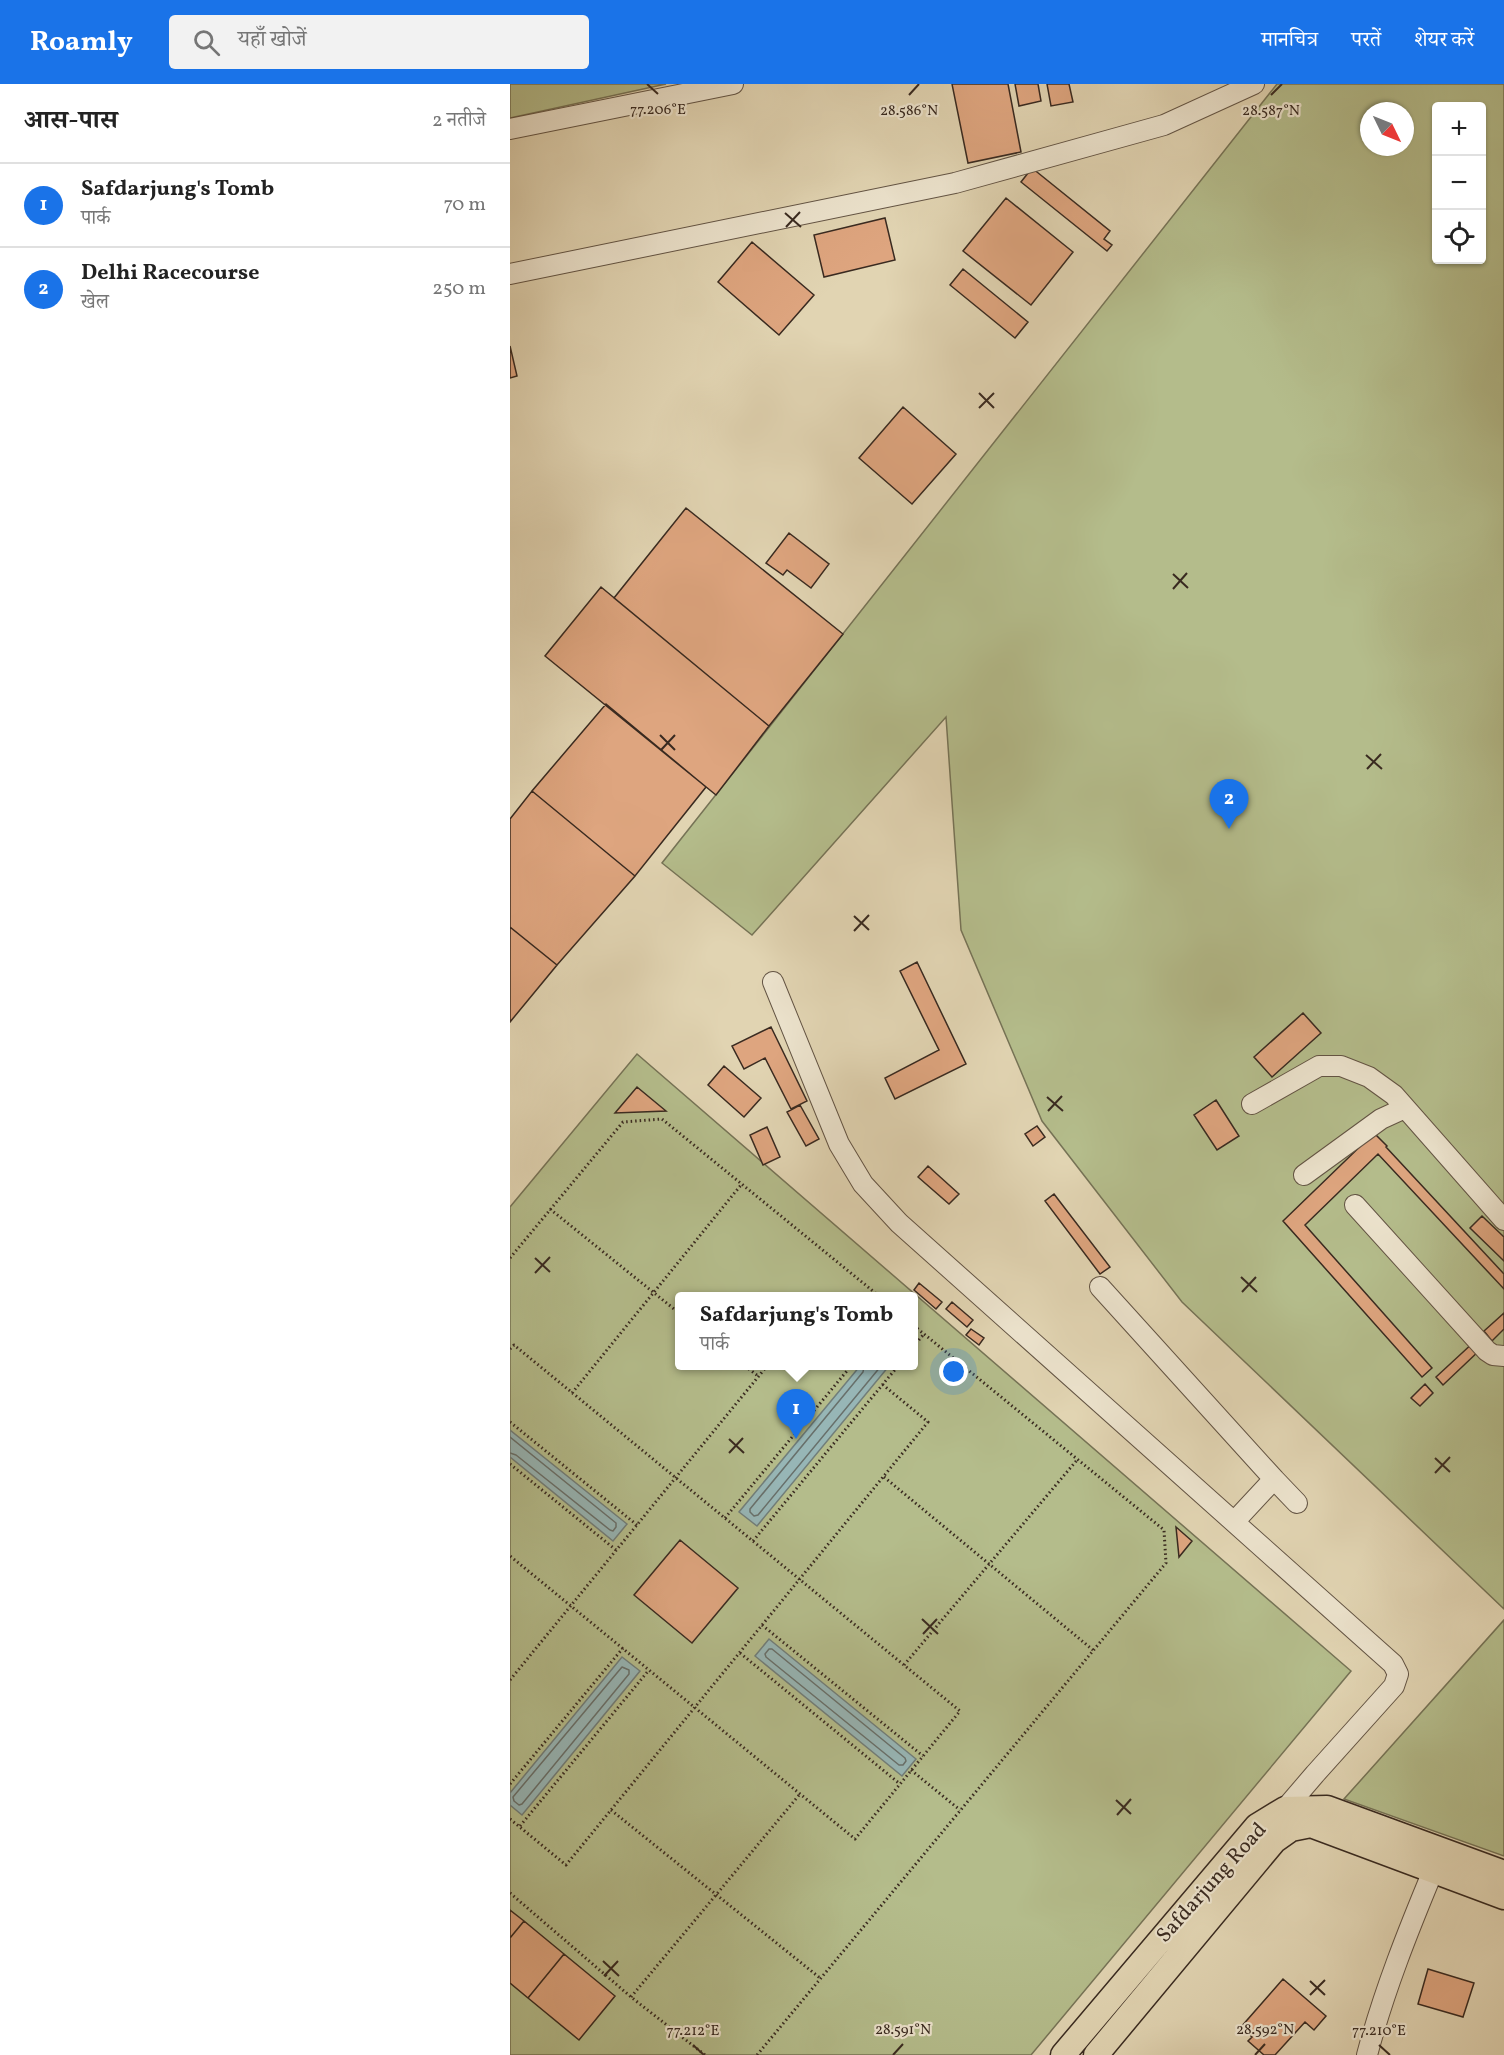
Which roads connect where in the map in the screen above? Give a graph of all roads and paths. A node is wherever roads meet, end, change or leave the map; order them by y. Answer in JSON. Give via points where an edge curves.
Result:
{"nodes":[{"id":1,"x":733,"y":84,"type":"edge"},
{"id":2,"x":1254,"y":84,"type":"edge"},
{"id":3,"x":510,"y":129,"type":"edge"},
{"id":4,"x":510,"y":274,"type":"edge"},
{"id":5,"x":773,"y":982,"type":"dead end"},
{"id":6,"x":1252,"y":1104,"type":"dead end"},
{"id":7,"x":1405,"y":1108,"type":"junction"},
{"id":8,"x":1304,"y":1175,"type":"dead end"},
{"id":9,"x":742,"y":1184,"type":"junction"},
{"id":10,"x":1355,"y":1205,"type":"dead end"},
{"id":11,"x":550,"y":1209,"type":"junction"},
{"id":12,"x":1504,"y":1220,"type":"edge"},
{"id":13,"x":510,"y":1258,"type":"edge"},
{"id":14,"x":1100,"y":1287,"type":"dead end"},
{"id":15,"x":874,"y":1292,"type":"edge"},
{"id":16,"x":654,"y":1293,"type":"junction"},
{"id":17,"x":675,"y":1310,"type":"edge"},
{"id":18,"x":918,"y":1329,"type":"edge"},
{"id":19,"x":924,"y":1334,"type":"junction"},
{"id":20,"x":918,"y":1341,"type":"edge"},
{"id":21,"x":510,"y":1349,"type":"edge"},
{"id":22,"x":1504,"y":1356,"type":"edge"},
{"id":23,"x":751,"y":1370,"type":"edge"},
{"id":24,"x":763,"y":1370,"type":"edge"},
{"id":25,"x":847,"y":1370,"type":"edge"},
{"id":26,"x":894,"y":1370,"type":"edge"},
{"id":27,"x":758,"y":1376,"type":"junction"},
{"id":28,"x":882,"y":1384,"type":"junction"},
{"id":29,"x":572,"y":1393,"type":"junction"},
{"id":30,"x":510,"y":1422,"type":"edge"},
{"id":31,"x":1077,"y":1460,"type":"junction"},
{"id":32,"x":510,"y":1464,"type":"edge"},
{"id":33,"x":884,"y":1477,"type":"junction"},
{"id":34,"x":675,"y":1478,"type":"junction"},
{"id":35,"x":1274,"y":1479,"type":"junction"},
{"id":36,"x":1298,"y":1503,"type":"dead end"},
{"id":37,"x":725,"y":1518,"type":"junction"},
{"id":38,"x":1234,"y":1522,"type":"junction"},
{"id":39,"x":637,"y":1525,"type":"junction"},
{"id":40,"x":753,"y":1541,"type":"junction"},
{"id":41,"x":616,"y":1550,"type":"junction"},
{"id":42,"x":510,"y":1556,"type":"edge"},
{"id":43,"x":989,"y":1564,"type":"junction"},
{"id":44,"x":800,"y":1579,"type":"junction"},
{"id":45,"x":570,"y":1606,"type":"junction"},
{"id":46,"x":762,"y":1625,"type":"junction"},
{"id":47,"x":623,"y":1648,"type":"junction"},
{"id":48,"x":1094,"y":1650,"type":"junction"},
{"id":49,"x":740,"y":1653,"type":"junction"},
{"id":50,"x":904,"y":1665,"type":"junction"},
{"id":51,"x":649,"y":1670,"type":"junction"},
{"id":52,"x":510,"y":1680,"type":"edge"},
{"id":53,"x":695,"y":1708,"type":"junction"},
{"id":54,"x":923,"y":1756,"type":"junction"},
{"id":55,"x":911,"y":1770,"type":"junction"},
{"id":56,"x":510,"y":1784,"type":"edge"},
{"id":57,"x":900,"y":1784,"type":"junction"},
{"id":58,"x":800,"y":1794,"type":"junction"},
{"id":59,"x":1285,"y":1809,"type":"junction"},
{"id":60,"x":611,"y":1810,"type":"junction"},
{"id":61,"x":960,"y":1810,"type":"junction"},
{"id":62,"x":510,"y":1819,"type":"edge"},
{"id":63,"x":519,"y":1826,"type":"junction"},
{"id":64,"x":1274,"y":1841,"type":"junction"},
{"id":65,"x":1433,"y":1871,"type":"junction"},
{"id":66,"x":1501,"y":1886,"type":"edge"},
{"id":67,"x":510,"y":1893,"type":"edge"},
{"id":68,"x":716,"y":1894,"type":"junction"},
{"id":69,"x":820,"y":1978,"type":"junction"},
{"id":70,"x":632,"y":1997,"type":"junction"},
{"id":71,"x":705,"y":2055,"type":"edge"},
{"id":72,"x":757,"y":2055,"type":"edge"},
{"id":73,"x":1063,"y":2055,"type":"edge"},
{"id":74,"x":1096,"y":2055,"type":"edge"},
{"id":75,"x":1367,"y":2055,"type":"edge"}],
"edges":[{"from":1,"to":3,"type":"street"},
{"from":2,"to":4,"type":"street","via":[[1164,125],[955,183]]},
{"from":5,"to":38,"type":"street","via":[[839,1144],[863,1184],[908,1231]]},
{"from":6,"to":7,"type":"street","via":[[1319,1066],[1341,1066],[1369,1077]]},
{"from":7,"to":8,"type":"street","via":[[1381,1119]]},
{"from":7,"to":12,"type":"street"},
{"from":9,"to":11,"type":"path","via":[[662,1119],[623,1122]]},
{"from":9,"to":15,"type":"path"},
{"from":9,"to":16,"type":"path"},
{"from":10,"to":22,"type":"street","via":[[1487,1351]]},
{"from":11,"to":13,"type":"path"},
{"from":11,"to":16,"type":"path"},
{"from":14,"to":35,"type":"street"},
{"from":16,"to":17,"type":"path"},
{"from":16,"to":29,"type":"path"},
{"from":18,"to":19,"type":"path"},
{"from":19,"to":20,"type":"path"},
{"from":19,"to":31,"type":"path"},
{"from":21,"to":29,"type":"path","via":[[514,1345]]},
{"from":23,"to":27,"type":"path"},
{"from":24,"to":27,"type":"path"},
{"from":25,"to":37,"type":"path"},
{"from":26,"to":28,"type":"path"},
{"from":27,"to":34,"type":"path"},
{"from":28,"to":33,"type":"path","via":[[928,1422]]},
{"from":28,"to":40,"type":"path"},
{"from":29,"to":34,"type":"path"},
{"from":30,"to":39,"type":"path"},
{"from":31,"to":43,"type":"path"},
{"from":31,"to":48,"type":"path","via":[[1164,1530],[1166,1563]]},
{"from":32,"to":41,"type":"path"},
{"from":33,"to":43,"type":"path"},
{"from":33,"to":44,"type":"path"},
{"from":34,"to":37,"type":"path"},
{"from":34,"to":39,"type":"path"},
{"from":35,"to":36,"type":"street"},
{"from":35,"to":38,"type":"street"},
{"from":37,"to":40,"type":"path"},
{"from":38,"to":59,"type":"street","via":[[1393,1665],[1398,1674],[1394,1686]]},
{"from":39,"to":41,"type":"path"},
{"from":40,"to":44,"type":"path"},
{"from":41,"to":45,"type":"path"},
{"from":42,"to":45,"type":"path"},
{"from":43,"to":48,"type":"path"},
{"from":43,"to":50,"type":"path"},
{"from":44,"to":46,"type":"path"},
{"from":44,"to":50,"type":"path"},
{"from":45,"to":47,"type":"path"},
{"from":45,"to":52,"type":"path"},
{"from":46,"to":49,"type":"path"},
{"from":46,"to":54,"type":"path"},
{"from":47,"to":51,"type":"path"},
{"from":47,"to":56,"type":"path"},
{"from":48,"to":61,"type":"path"},
{"from":49,"to":53,"type":"path"},
{"from":49,"to":57,"type":"path"},
{"from":50,"to":54,"type":"path","via":[[960,1711]]},
{"from":51,"to":53,"type":"path"},
{"from":51,"to":63,"type":"path"},
{"from":53,"to":58,"type":"path"},
{"from":53,"to":60,"type":"path"},
{"from":54,"to":55,"type":"path"},
{"from":55,"to":57,"type":"path"},
{"from":55,"to":61,"type":"path"},
{"from":57,"to":58,"type":"path","via":[[855,1839]]},
{"from":58,"to":68,"type":"path"},
{"from":59,"to":64,"type":"street"},
{"from":59,"to":66,"type":"main road","name":"Safdarjung Road","via":[[1327,1808]]},
{"from":59,"to":73,"type":"main road","name":"Safdarjung Road","via":[[1257,1826]]},
{"from":60,"to":63,"type":"path","via":[[566,1865]]},
{"from":60,"to":68,"type":"path"},
{"from":61,"to":69,"type":"path"},
{"from":62,"to":63,"type":"path"},
{"from":64,"to":65,"type":"main road","name":"Safdarjung Road","via":[[1291,1829],[1311,1825]]},
{"from":64,"to":74,"type":"main road","name":"Safdarjung Road"},
{"from":65,"to":66,"type":"main road","name":"Safdarjung Road"},
{"from":65,"to":75,"type":"street","via":[[1399,1954]]},
{"from":67,"to":70,"type":"path"},
{"from":68,"to":69,"type":"path"},
{"from":68,"to":70,"type":"path"},
{"from":69,"to":72,"type":"path"},
{"from":70,"to":71,"type":"path"}]}
